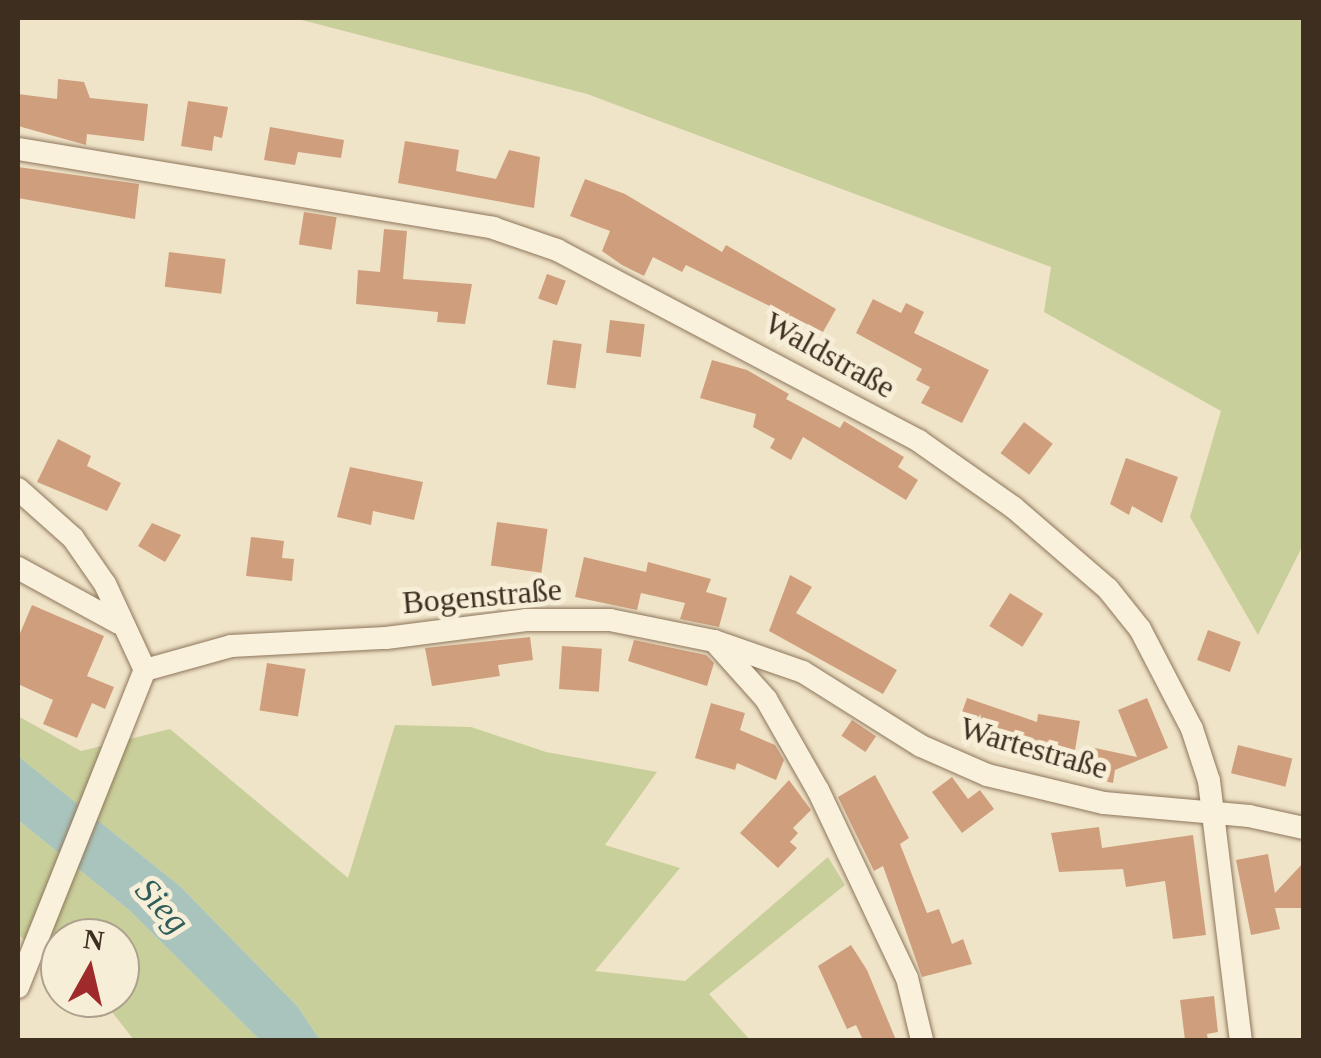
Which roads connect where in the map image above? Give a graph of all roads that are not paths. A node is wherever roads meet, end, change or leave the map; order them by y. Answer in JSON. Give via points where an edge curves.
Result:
{"nodes":[{"id":1,"x":18,"y":150,"type":"edge"},
{"id":2,"x":18,"y":489,"type":"edge"},
{"id":3,"x":18,"y":568,"type":"edge"},
{"id":4,"x":119,"y":623,"type":"junction"},
{"id":5,"x":714,"y":641,"type":"junction"},
{"id":6,"x":144,"y":670,"type":"junction"},
{"id":7,"x":1214,"y":814,"type":"junction"},
{"id":8,"x":1304,"y":828,"type":"edge"},
{"id":9,"x":20,"y":981,"type":"edge"},
{"id":10,"x":922,"y":1040,"type":"edge"},
{"id":11,"x":1240,"y":1040,"type":"edge"}],
"edges":[{"from":1,"to":7,"type":"street","name":"Waldstraße","via":[[493,228],[624,282],[798,373],[919,441],[1058,542],[1108,589],[1140,628],[1192,729]]},
{"from":2,"to":4,"type":"street","via":[[72,538],[104,584]]},
{"from":3,"to":4,"type":"street"},
{"from":4,"to":6,"type":"street"},
{"from":5,"to":6,"type":"street","name":"Bogenstraße","via":[[610,620],[526,620],[386,638],[231,646]]},
{"from":5,"to":7,"type":"street","name":"Wartestraße","via":[[803,672],[921,746],[988,776],[1104,803]]},
{"from":5,"to":10,"type":"street","via":[[766,699],[818,790],[900,962]]},
{"from":6,"to":9,"type":"street"},
{"from":7,"to":8,"type":"street","name":"Wartestraße"},
{"from":7,"to":11,"type":"street","name":"Waldstraße"}]}
